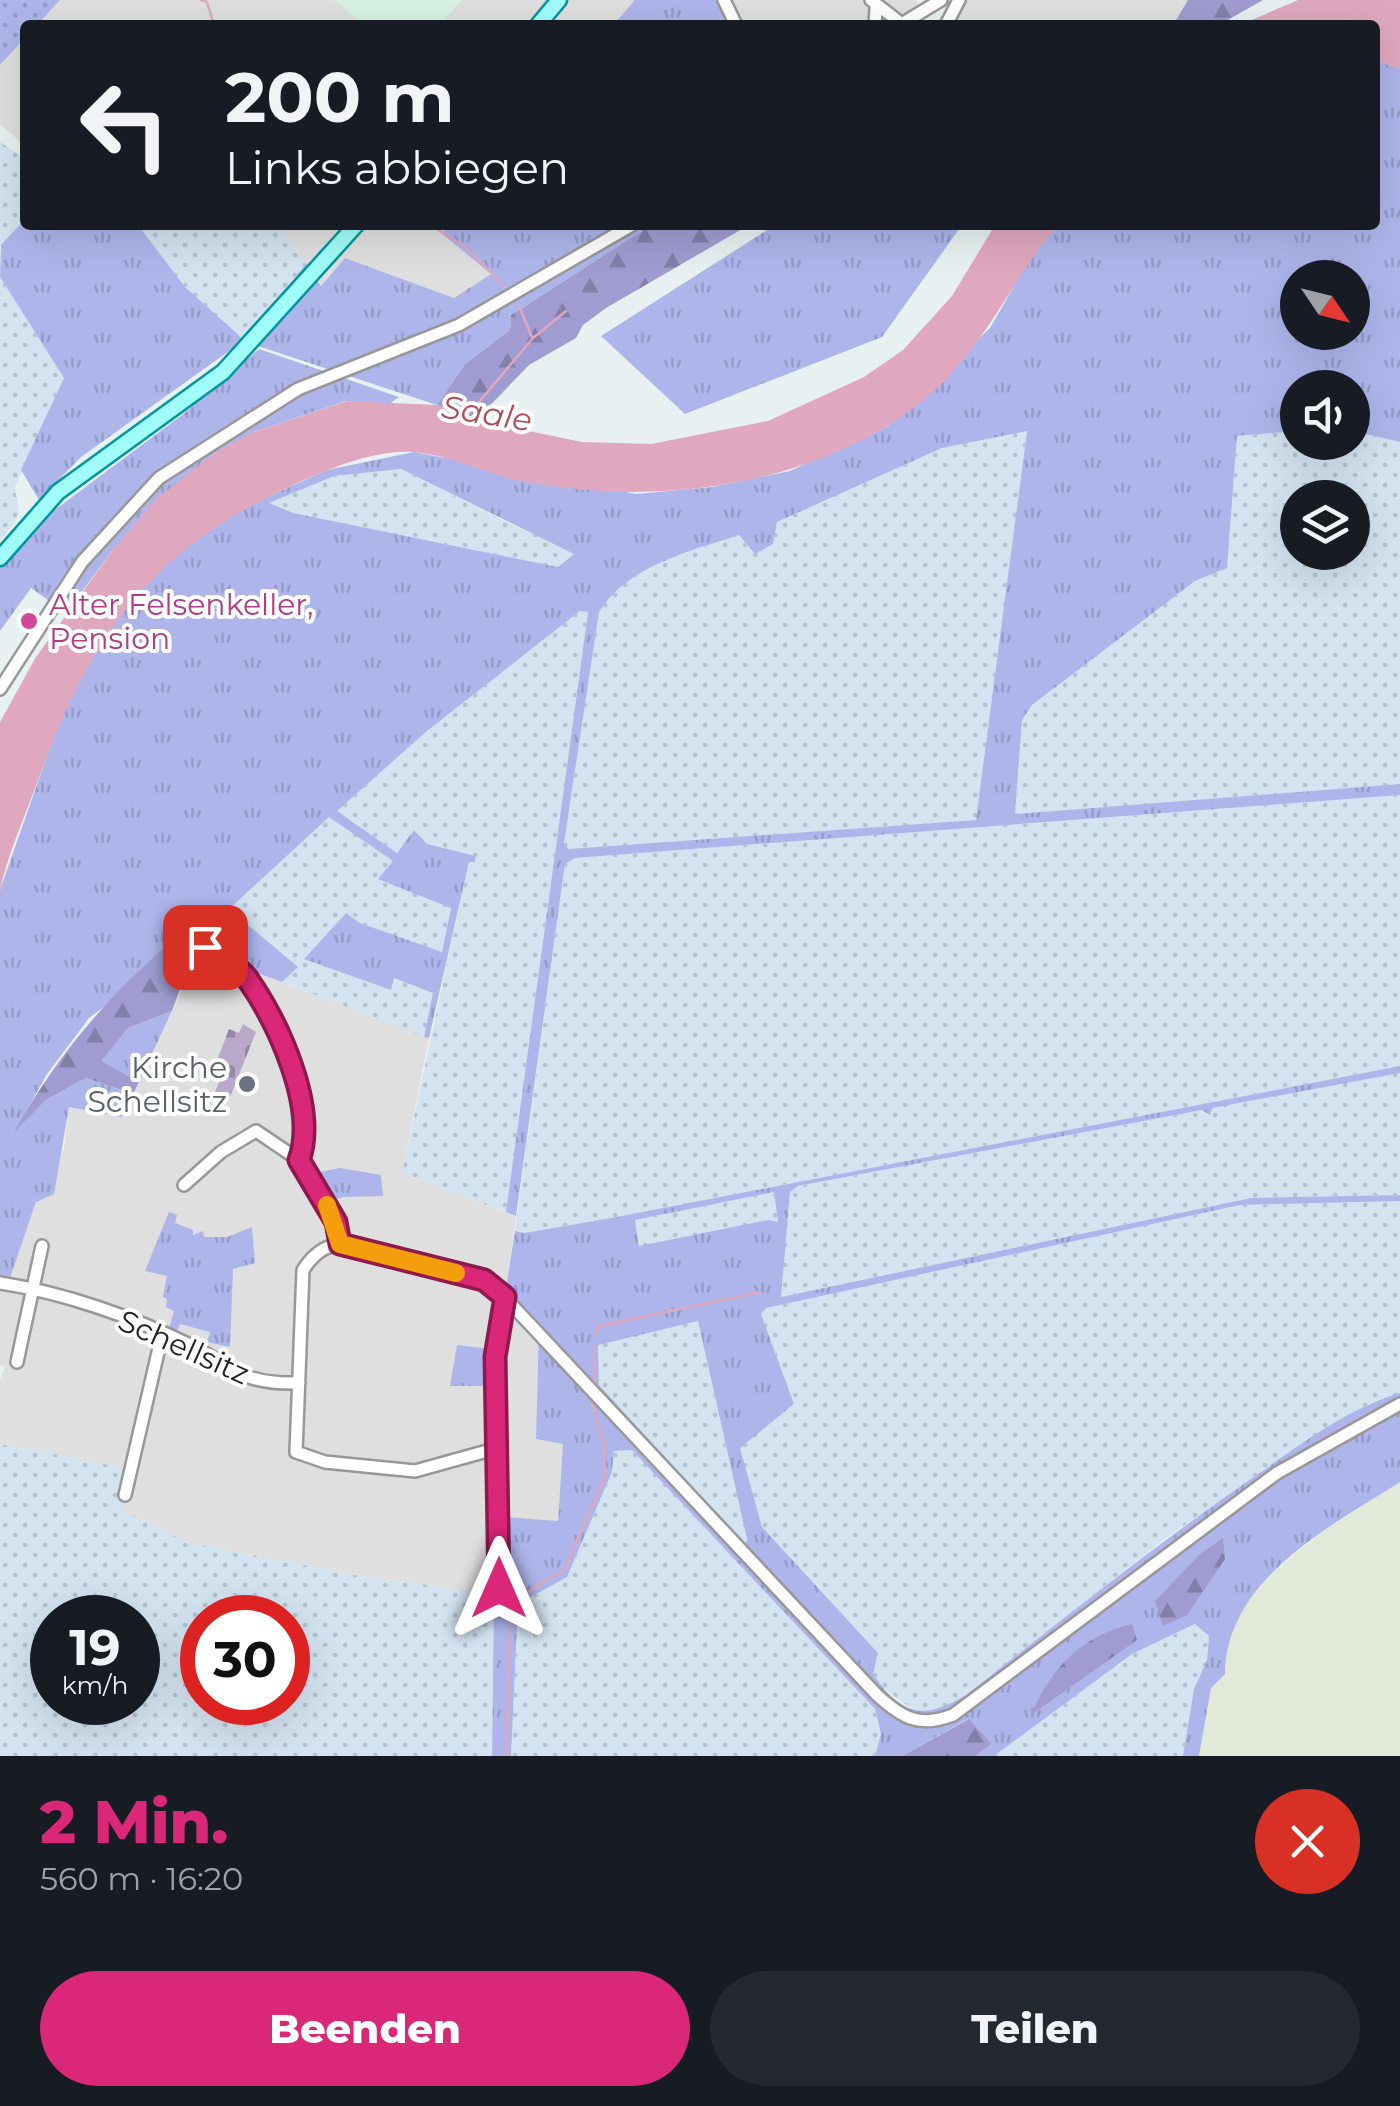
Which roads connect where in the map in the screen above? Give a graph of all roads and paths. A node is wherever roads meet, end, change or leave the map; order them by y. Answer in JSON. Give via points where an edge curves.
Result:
{"nodes":[{"id":1,"x":560,"y":0,"type":"edge"},
{"id":2,"x":941,"y":0,"type":"edge"},
{"id":3,"x":873,"y":4,"type":"edge"},
{"id":4,"x":542,"y":20,"type":"edge"},
{"id":5,"x":894,"y":20,"type":"edge"},
{"id":6,"x":909,"y":20,"type":"edge"},
{"id":7,"x":351,"y":230,"type":"edge"},
{"id":8,"x":623,"y":230,"type":"edge"},
{"id":9,"x":0,"y":558,"type":"edge"},
{"id":10,"x":0,"y":689,"type":"edge"},
{"id":11,"x":205,"y":947,"type":"dead end"},
{"id":12,"x":299,"y":1160,"type":"junction"},
{"id":13,"x":184,"y":1185,"type":"dead end"},
{"id":14,"x":340,"y":1244,"type":"junction"},
{"id":15,"x":42,"y":1246,"type":"dead end"},
{"id":16,"x":0,"y":1282,"type":"edge"},
{"id":17,"x":36,"y":1288,"type":"junction"},
{"id":18,"x":505,"y":1297,"type":"junction"},
{"id":19,"x":162,"y":1336,"type":"junction"},
{"id":20,"x":17,"y":1362,"type":"dead end"},
{"id":21,"x":300,"y":1383,"type":"junction"},
{"id":22,"x":1400,"y":1404,"type":"edge"},
{"id":23,"x":498,"y":1448,"type":"junction"},
{"id":24,"x":124,"y":1495,"type":"dead end"},
{"id":25,"x":499,"y":1588,"type":"dead end"}],
"edges":[{"from":1,"to":4,"type":"main road"},
{"from":2,"to":6,"type":"street"},
{"from":3,"to":5,"type":"street"},
{"from":7,"to":9,"type":"main road","via":[[223,372],[58,492]]},
{"from":8,"to":10,"type":"street","via":[[460,325],[278,400],[138,497],[82,562]]},
{"from":11,"to":12,"type":"street","via":[[249,979],[288,1052],[299,1104]]},
{"from":12,"to":13,"type":"street","via":[[256,1131]]},
{"from":12,"to":14,"type":"street","via":[[336,1222]]},
{"from":14,"to":18,"type":"street","via":[[484,1280]]},
{"from":14,"to":21,"type":"street","via":[[328,1245],[303,1270]]},
{"from":15,"to":17,"type":"street"},
{"from":16,"to":17,"type":"street","name":"Schellsitz"},
{"from":17,"to":19,"type":"street","name":"Schellsitz"},
{"from":17,"to":20,"type":"street"},
{"from":18,"to":22,"type":"street","via":[[877,1695],[915,1721],[953,1715],[1277,1473]]},
{"from":18,"to":23,"type":"street","via":[[495,1357]]},
{"from":19,"to":21,"type":"street","name":"Schellsitz","via":[[248,1380]]},
{"from":19,"to":24,"type":"street"},
{"from":21,"to":23,"type":"street","via":[[296,1452],[308,1457],[416,1472]]},
{"from":23,"to":25,"type":"street"}]}
